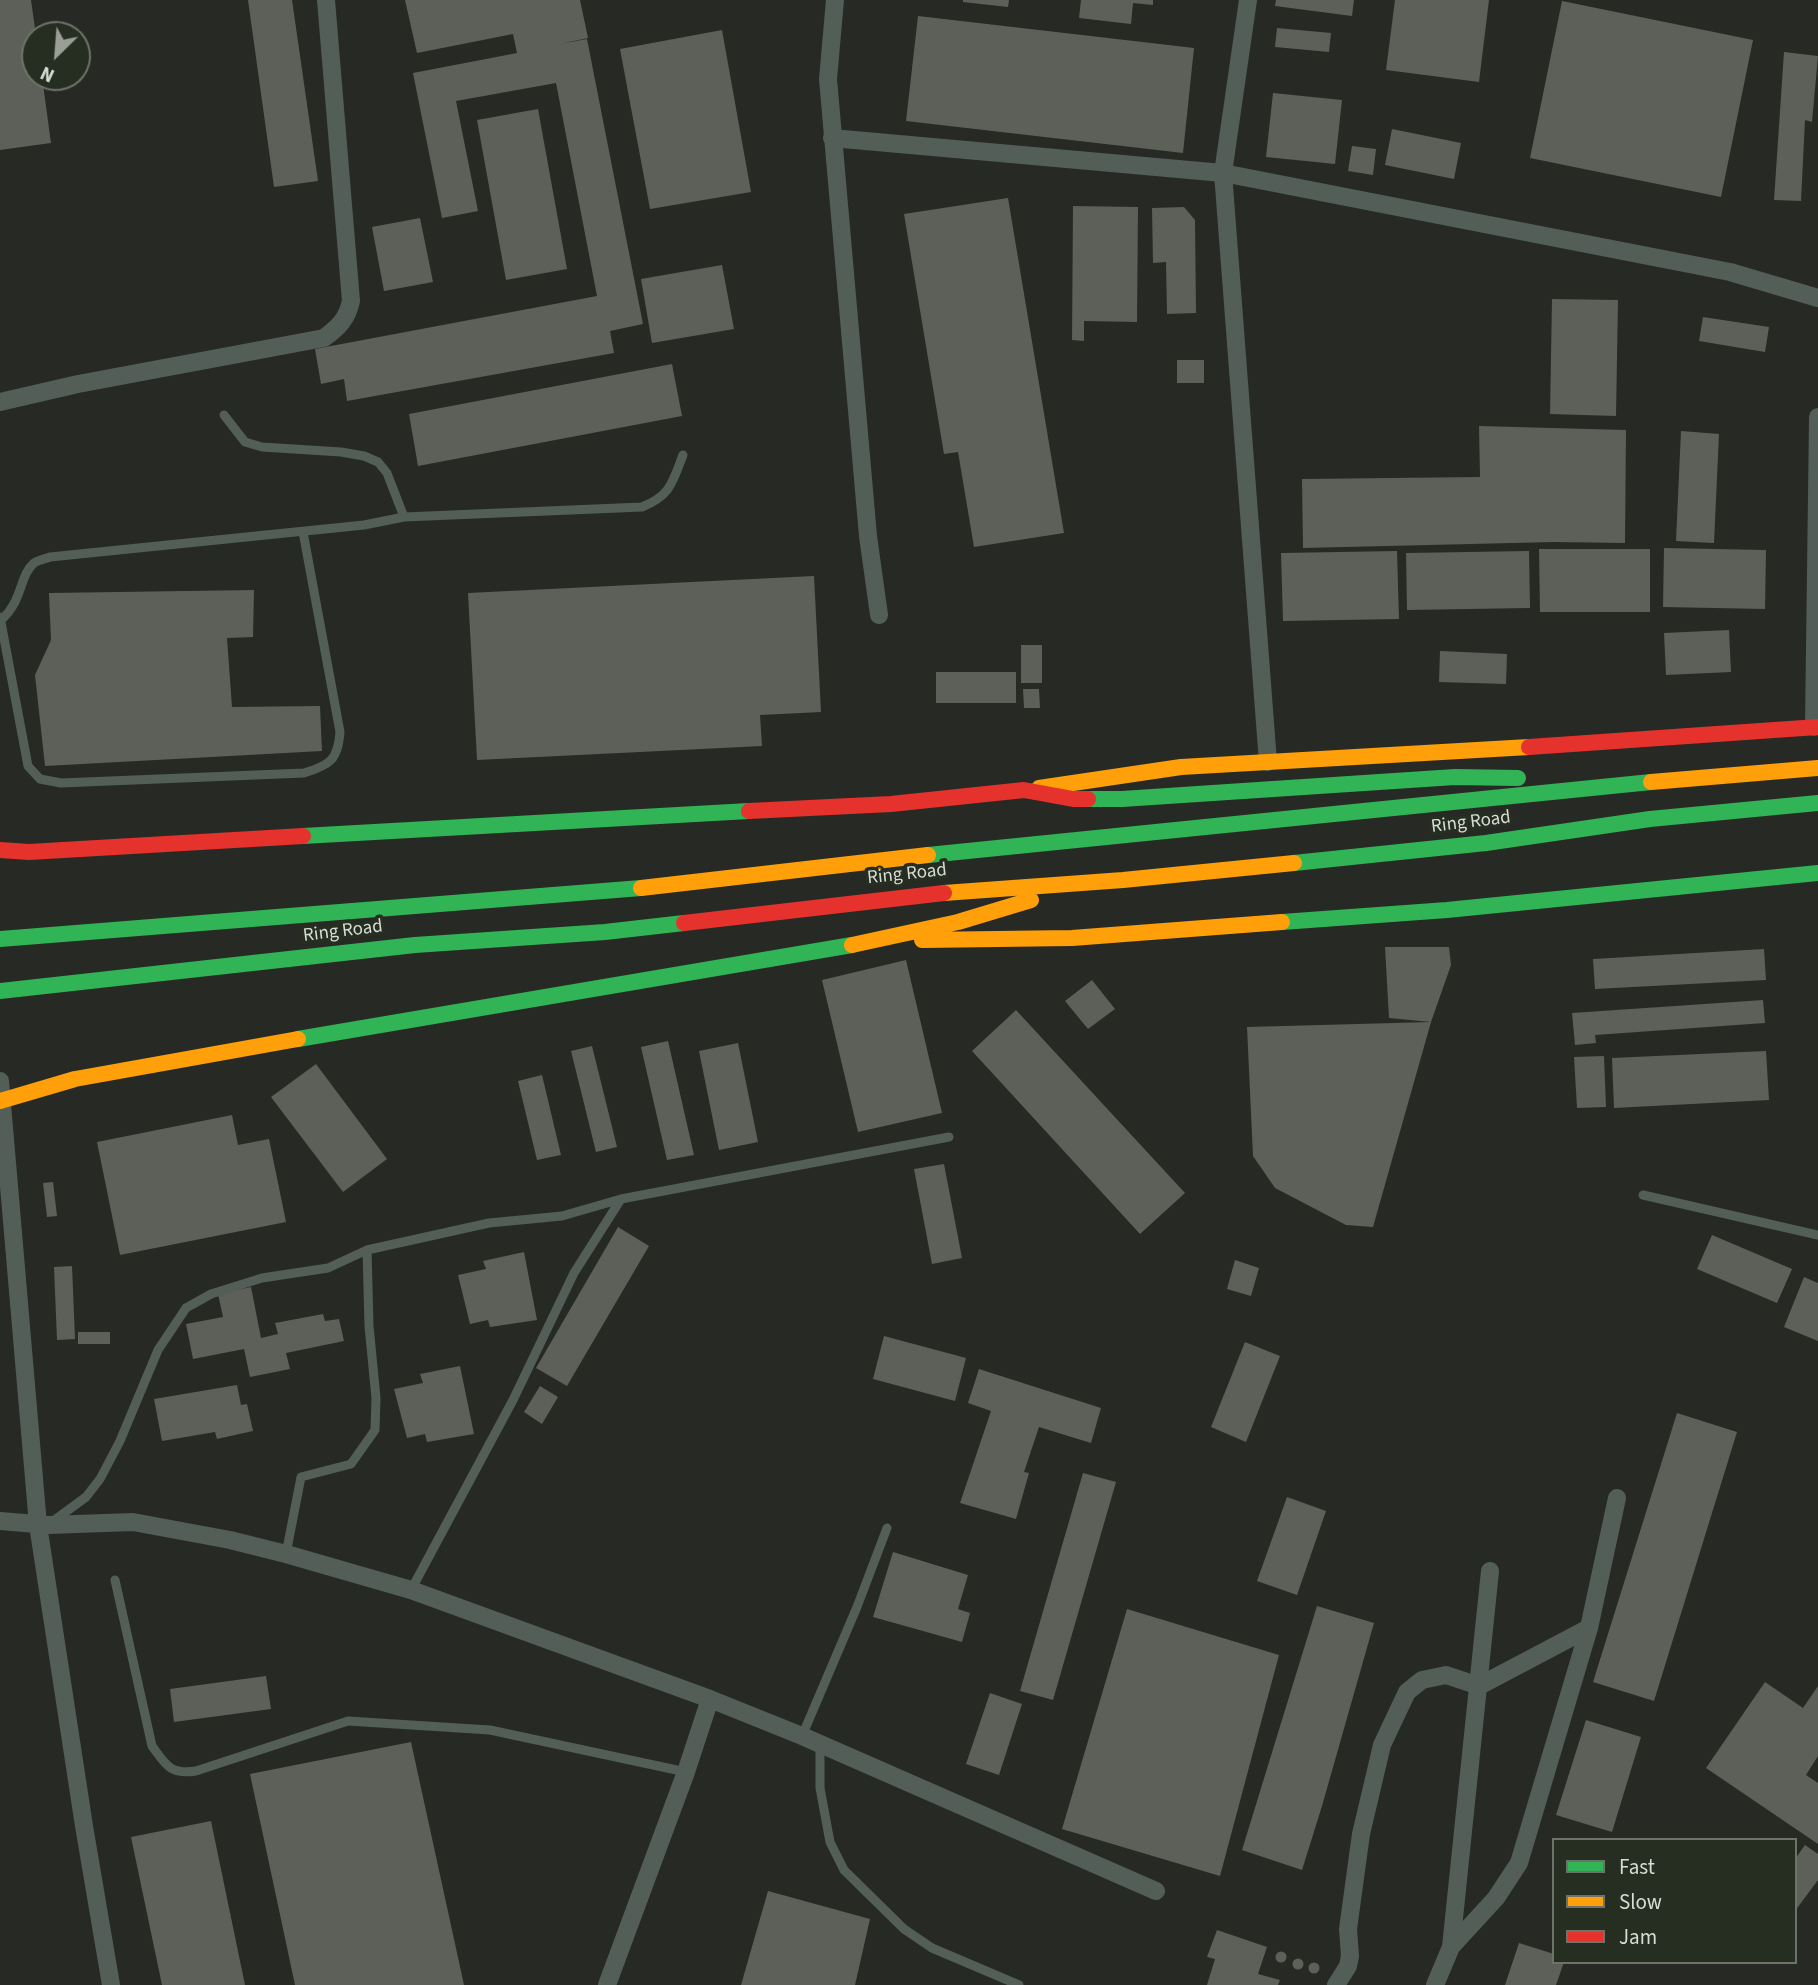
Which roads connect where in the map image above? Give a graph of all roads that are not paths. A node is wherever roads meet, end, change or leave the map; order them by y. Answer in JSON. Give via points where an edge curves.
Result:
{"nodes":[{"id":1,"x":326,"y":0,"type":"edge"},
{"id":2,"x":835,"y":0,"type":"edge"},
{"id":3,"x":1248,"y":0,"type":"edge"},
{"id":4,"x":832,"y":138,"type":"junction"},
{"id":5,"x":1223,"y":173,"type":"junction"},
{"id":6,"x":1818,"y":298,"type":"edge"},
{"id":7,"x":0,"y":402,"type":"edge"},
{"id":8,"x":225,"y":415,"type":"dead end"},
{"id":9,"x":1818,"y":417,"type":"edge"},
{"id":10,"x":683,"y":455,"type":"dead end"},
{"id":11,"x":404,"y":517,"type":"junction"},
{"id":12,"x":303,"y":532,"type":"junction"},
{"id":13,"x":879,"y":615,"type":"dead end"},
{"id":14,"x":0,"y":619,"type":"edge"},
{"id":15,"x":1816,"y":727,"type":"edge"},
{"id":16,"x":1269,"y":762,"type":"junction"},
{"id":17,"x":1818,"y":768,"type":"edge"},
{"id":18,"x":1636,"y":783,"type":"junction"},
{"id":19,"x":1024,"y":790,"type":"junction"},
{"id":20,"x":1818,"y":803,"type":"edge"},
{"id":21,"x":0,"y":850,"type":"edge"},
{"id":22,"x":1818,"y":873,"type":"edge"},
{"id":23,"x":1093,"y":881,"type":"junction"},
{"id":24,"x":0,"y":939,"type":"edge"},
{"id":25,"x":872,"y":942,"type":"junction"},
{"id":26,"x":0,"y":991,"type":"edge"},
{"id":27,"x":0,"y":1081,"type":"edge"},
{"id":28,"x":1,"y":1100,"type":"edge"},
{"id":29,"x":949,"y":1137,"type":"dead end"},
{"id":30,"x":1643,"y":1195,"type":"dead end"},
{"id":31,"x":621,"y":1199,"type":"junction"},
{"id":32,"x":1818,"y":1234,"type":"edge"},
{"id":33,"x":367,"y":1250,"type":"junction"},
{"id":34,"x":1617,"y":1498,"type":"dead end"},
{"id":35,"x":0,"y":1521,"type":"edge"},
{"id":36,"x":43,"y":1525,"type":"junction"},
{"id":37,"x":887,"y":1528,"type":"dead end"},
{"id":38,"x":286,"y":1554,"type":"junction"},
{"id":39,"x":1490,"y":1571,"type":"dead end"},
{"id":40,"x":115,"y":1580,"type":"dead end"},
{"id":41,"x":411,"y":1590,"type":"junction"},
{"id":42,"x":1589,"y":1628,"type":"junction"},
{"id":43,"x":1479,"y":1686,"type":"junction"},
{"id":44,"x":710,"y":1699,"type":"junction"},
{"id":45,"x":802,"y":1736,"type":"junction"},
{"id":46,"x":820,"y":1745,"type":"junction"},
{"id":47,"x":686,"y":1772,"type":"junction"},
{"id":48,"x":1156,"y":1891,"type":"dead end"},
{"id":49,"x":1451,"y":1947,"type":"junction"},
{"id":50,"x":111,"y":1985,"type":"edge"},
{"id":51,"x":607,"y":1985,"type":"edge"},
{"id":52,"x":1019,"y":1985,"type":"edge"},
{"id":53,"x":1336,"y":1985,"type":"edge"},
{"id":54,"x":1435,"y":1985,"type":"edge"}],
"edges":[{"from":1,"to":7,"type":"street","via":[[351,301],[338,328],[324,338]]},
{"from":2,"to":4,"type":"street","via":[[828,79]]},
{"from":3,"to":5,"type":"street"},
{"from":4,"to":5,"type":"street"},
{"from":4,"to":13,"type":"street"},
{"from":5,"to":6,"type":"street","via":[[1730,272]]},
{"from":5,"to":16,"type":"street"},
{"from":8,"to":11,"type":"lane","via":[[245,442],[341,452],[378,462]]},
{"from":9,"to":15,"type":"street"},
{"from":10,"to":11,"type":"lane","via":[[671,486],[659,500],[642,507]]},
{"from":11,"to":12,"type":"lane"},
{"from":12,"to":14,"type":"lane","via":[[50,557],[35,562],[13,609]]},
{"from":12,"to":14,"type":"lane","via":[[340,732],[338,751],[323,767],[304,773],[61,783],[40,779],[28,766]]},
{"from":15,"to":16,"type":"main road"},
{"from":16,"to":19,"type":"main road","via":[[1181,767]]},
{"from":17,"to":18,"type":"main road","name":"Ring Road"},
{"from":18,"to":19,"type":"main road","via":[[1455,777],[1097,799]]},
{"from":18,"to":24,"type":"main road","name":"Ring Road","via":[[667,886]]},
{"from":19,"to":21,"type":"main road","via":[[891,804]]},
{"from":20,"to":23,"type":"main road","name":"Ring Road","via":[[1650,819],[1486,844]]},
{"from":22,"to":25,"type":"main road","via":[[1447,910],[1072,939]]},
{"from":23,"to":25,"type":"main road","via":[[958,922]]},
{"from":23,"to":26,"type":"main road","name":"Ring Road","via":[[908,896],[605,932],[415,944]]},
{"from":25,"to":28,"type":"main road","via":[[143,1066]]},
{"from":27,"to":28,"type":"street"},
{"from":28,"to":36,"type":"street"},
{"from":29,"to":31,"type":"lane"},
{"from":30,"to":32,"type":"lane"},
{"from":31,"to":33,"type":"lane","via":[[562,1216],[489,1223]]},
{"from":31,"to":41,"type":"lane","via":[[574,1273],[513,1400]]},
{"from":33,"to":36,"type":"lane","via":[[328,1268],[262,1278],[211,1293],[186,1308],[158,1350],[100,1479],[86,1497]]},
{"from":33,"to":38,"type":"lane","via":[[375,1430],[351,1464],[301,1477]]},
{"from":34,"to":42,"type":"street"},
{"from":35,"to":36,"type":"street"},
{"from":36,"to":38,"type":"street","via":[[133,1522]]},
{"from":36,"to":50,"type":"street"},
{"from":37,"to":45,"type":"lane"},
{"from":38,"to":41,"type":"street"},
{"from":39,"to":43,"type":"street"},
{"from":40,"to":47,"type":"lane","via":[[152,1746],[167,1766],[181,1773],[348,1721],[490,1730]]},
{"from":41,"to":44,"type":"street"},
{"from":42,"to":43,"type":"street"},
{"from":42,"to":49,"type":"street","via":[[1519,1863],[1496,1898]]},
{"from":43,"to":49,"type":"street"},
{"from":43,"to":53,"type":"street","via":[[1446,1675],[1422,1680],[1407,1692],[1382,1745],[1361,1835],[1348,1929],[1348,1966]]},
{"from":44,"to":45,"type":"street"},
{"from":44,"to":47,"type":"street"},
{"from":45,"to":46,"type":"street"},
{"from":46,"to":48,"type":"street"},
{"from":46,"to":52,"type":"lane","via":[[820,1788],[830,1842],[844,1870],[904,1929],[932,1948]]},
{"from":47,"to":51,"type":"street"},
{"from":49,"to":54,"type":"street"}]}
